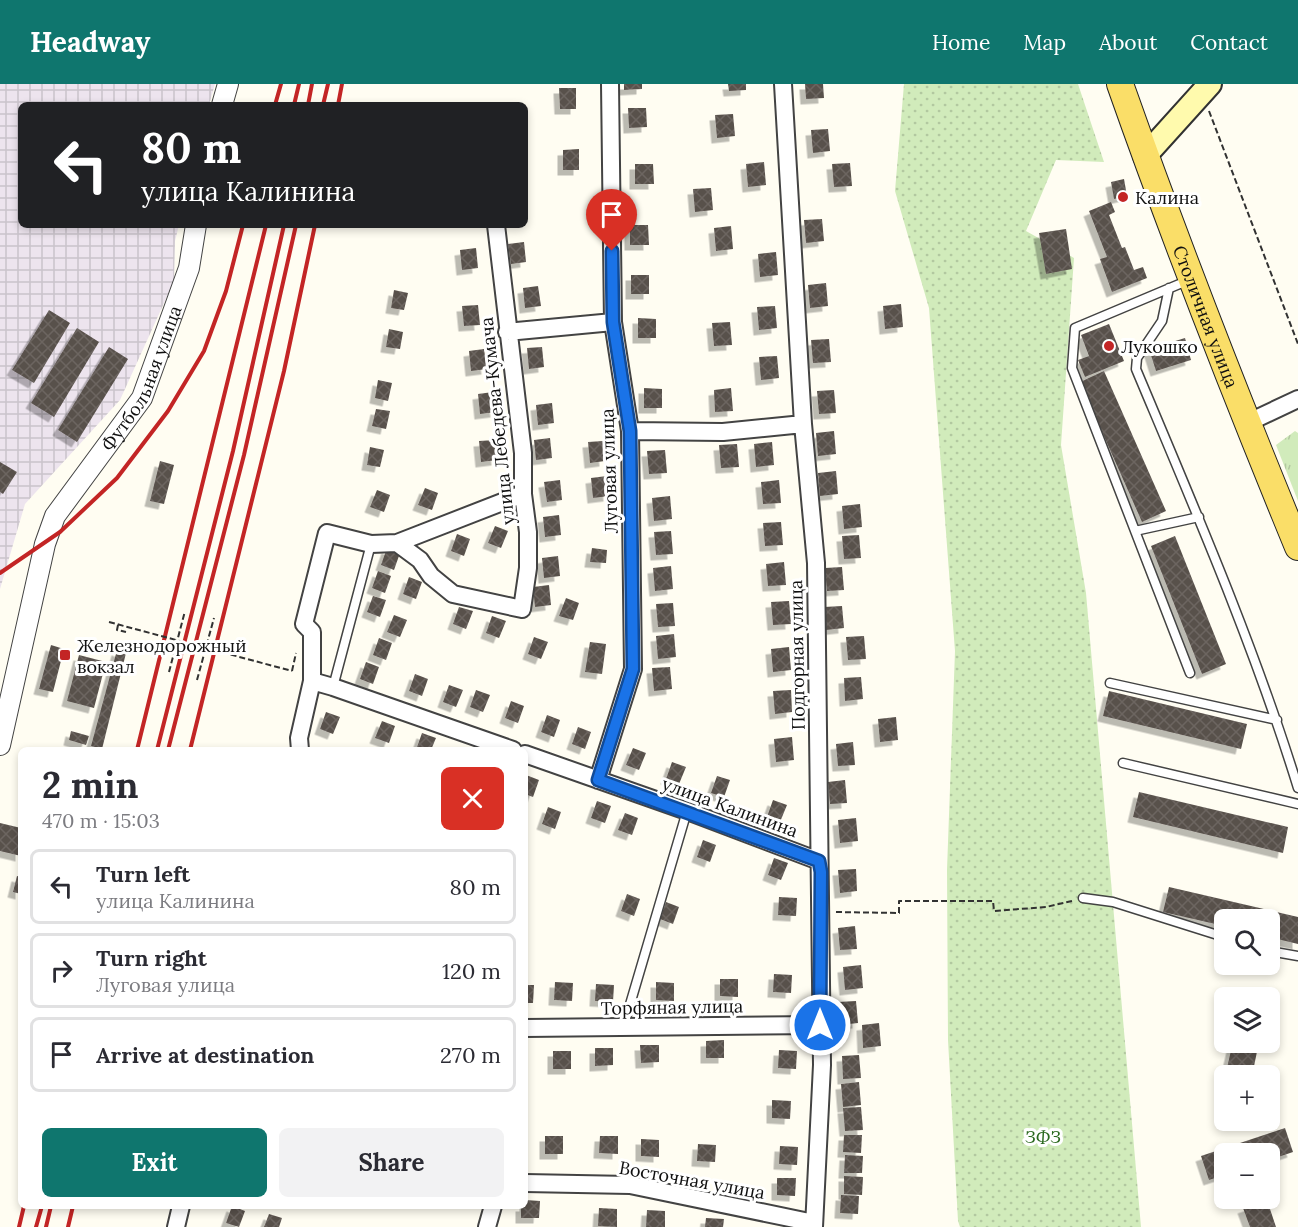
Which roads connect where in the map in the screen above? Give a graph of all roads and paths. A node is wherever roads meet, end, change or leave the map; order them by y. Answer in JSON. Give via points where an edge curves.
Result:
{"nodes":[{"id":1,"x":228,"y":84,"type":"edge"},
{"id":2,"x":610,"y":84,"type":"edge"},
{"id":3,"x":783,"y":84,"type":"edge"},
{"id":4,"x":1120,"y":84,"type":"edge"},
{"id":5,"x":1210,"y":84,"type":"edge"},
{"id":6,"x":223,"y":102,"type":"edge"},
{"id":7,"x":1208,"y":108,"type":"dead end"},
{"id":8,"x":1145,"y":156,"type":"junction"},
{"id":9,"x":196,"y":228,"type":"edge"},
{"id":10,"x":495,"y":228,"type":"edge"},
{"id":11,"x":1181,"y":284,"type":"junction"},
{"id":12,"x":613,"y":322,"type":"junction"},
{"id":13,"x":507,"y":332,"type":"junction"},
{"id":14,"x":1298,"y":344,"type":"edge"},
{"id":15,"x":1294,"y":407,"type":"edge"},
{"id":16,"x":1247,"y":423,"type":"junction"},
{"id":17,"x":803,"y":424,"type":"junction"},
{"id":18,"x":630,"y":431,"type":"junction"},
{"id":19,"x":523,"y":494,"type":"junction"},
{"id":20,"x":1199,"y":517,"type":"junction"},
{"id":21,"x":1135,"y":531,"type":"junction"},
{"id":22,"x":397,"y":543,"type":"junction"},
{"id":23,"x":371,"y":544,"type":"junction"},
{"id":24,"x":1298,"y":547,"type":"edge"},
{"id":25,"x":185,"y":611,"type":"dead end"},
{"id":26,"x":214,"y":618,"type":"dead end"},
{"id":27,"x":109,"y":622,"type":"dead end"},
{"id":28,"x":118,"y":625,"type":"junction"},
{"id":29,"x":126,"y":632,"type":"dead end"},
{"id":30,"x":178,"y":640,"type":"junction"},
{"id":31,"x":206,"y":648,"type":"junction"},
{"id":32,"x":292,"y":670,"type":"dead end"},
{"id":33,"x":169,"y":672,"type":"dead end"},
{"id":34,"x":1190,"y":673,"type":"dead end"},
{"id":35,"x":197,"y":681,"type":"dead end"},
{"id":36,"x":312,"y":681,"type":"junction"},
{"id":37,"x":1110,"y":682,"type":"dead end"},
{"id":38,"x":333,"y":687,"type":"junction"},
{"id":39,"x":1277,"y":720,"type":"junction"},
{"id":40,"x":0,"y":745,"type":"edge"},
{"id":41,"x":300,"y":747,"type":"edge"},
{"id":42,"x":504,"y":747,"type":"edge"},
{"id":43,"x":528,"y":755,"type":"edge"},
{"id":44,"x":1123,"y":763,"type":"dead end"},
{"id":45,"x":598,"y":780,"type":"junction"},
{"id":46,"x":1298,"y":788,"type":"edge"},
{"id":47,"x":1298,"y":804,"type":"edge"},
{"id":48,"x":687,"y":811,"type":"junction"},
{"id":49,"x":819,"y":861,"type":"junction"},
{"id":50,"x":1083,"y":898,"type":"joint"},
{"id":51,"x":827,"y":912,"type":"dead end"},
{"id":52,"x":1214,"y":934,"type":"edge"},
{"id":53,"x":1280,"y":953,"type":"edge"},
{"id":54,"x":1298,"y":956,"type":"edge"},
{"id":55,"x":820,"y":1025,"type":"junction"},
{"id":56,"x":528,"y":1028,"type":"edge"},
{"id":57,"x":626,"y":1028,"type":"junction"},
{"id":58,"x":528,"y":1183,"type":"edge"},
{"id":59,"x":181,"y":1209,"type":"edge"},
{"id":60,"x":492,"y":1209,"type":"edge"},
{"id":61,"x":814,"y":1225,"type":"edge"},
{"id":62,"x":176,"y":1227,"type":"edge"},
{"id":63,"x":487,"y":1227,"type":"edge"}],
"edges":[{"from":1,"to":6,"type":"street"},
{"from":2,"to":12,"type":"street","name":"Луговая улица"},
{"from":3,"to":17,"type":"street","name":"Подгорная улица"},
{"from":4,"to":8,"type":"main road","name":"Столичная улица"},
{"from":5,"to":8,"type":"main road"},
{"from":7,"to":14,"type":"path"},
{"from":8,"to":11,"type":"main road","name":"Столичная улица"},
{"from":9,"to":40,"type":"street","name":"Футбольная улица","via":[[189,268],[142,398],[55,516],[45,544]]},
{"from":10,"to":13,"type":"street","name":"улица Лебедева-Кумача"},
{"from":11,"to":16,"type":"main road","name":"Столичная улица"},
{"from":11,"to":20,"type":"lane","via":[[1137,358],[1136,369]]},
{"from":11,"to":21,"type":"lane","via":[[1076,328],[1072,368]]},
{"from":12,"to":13,"type":"street"},
{"from":12,"to":18,"type":"street","name":"Луговая улица"},
{"from":13,"to":19,"type":"street","name":"улица Лебедева-Кумача","via":[[523,453]]},
{"from":15,"to":16,"type":"street"},
{"from":16,"to":24,"type":"main road","name":"Столичная улица"},
{"from":17,"to":18,"type":"street","via":[[723,432]]},
{"from":17,"to":49,"type":"street","name":"Подгорная улица","via":[[816,563]]},
{"from":18,"to":45,"type":"street","name":"Луговая улица","via":[[633,669]]},
{"from":19,"to":22,"type":"street"},
{"from":19,"to":22,"type":"street","name":"улица Лебедева-Кумача","via":[[528,568],[522,609],[453,594]]},
{"from":20,"to":21,"type":"lane"},
{"from":20,"to":39,"type":"lane"},
{"from":21,"to":34,"type":"lane"},
{"from":22,"to":23,"type":"street"},
{"from":23,"to":36,"type":"street","via":[[327,533],[304,624],[312,632]]},
{"from":23,"to":38,"type":"lane"},
{"from":25,"to":30,"type":"path"},
{"from":26,"to":31,"type":"path"},
{"from":27,"to":28,"type":"path"},
{"from":28,"to":29,"type":"path","via":[[117,630]]},
{"from":28,"to":30,"type":"path","bridge":true},
{"from":30,"to":31,"type":"path","bridge":true},
{"from":30,"to":33,"type":"path"},
{"from":31,"to":32,"type":"path","bridge":true},
{"from":31,"to":35,"type":"path"},
{"from":36,"to":38,"type":"street"},
{"from":36,"to":41,"type":"street"},
{"from":37,"to":39,"type":"lane"},
{"from":38,"to":42,"type":"street"},
{"from":39,"to":46,"type":"lane"},
{"from":43,"to":45,"type":"street","name":"улица Калинина"},
{"from":44,"to":47,"type":"lane"},
{"from":45,"to":48,"type":"street","name":"улица Калинина"},
{"from":48,"to":49,"type":"street","name":"улица Калинина"},
{"from":48,"to":57,"type":"lane"},
{"from":49,"to":55,"type":"street","name":"Подгорная улица"},
{"from":50,"to":51,"type":"path","via":[[1046,908],[994,911],[993,901],[899,901],[899,913]]},
{"from":50,"to":52,"type":"lane","via":[[1113,902]]},
{"from":53,"to":54,"type":"lane"},
{"from":55,"to":57,"type":"street","name":"Торфяная улица"},
{"from":55,"to":61,"type":"street","name":"Подгорная улица","via":[[822,1065]]},
{"from":56,"to":57,"type":"street","name":"Торфяная улица"},
{"from":58,"to":61,"type":"street","name":"Восточная улица","via":[[630,1185]]},
{"from":59,"to":62,"type":"street"},
{"from":60,"to":63,"type":"street"}]}
